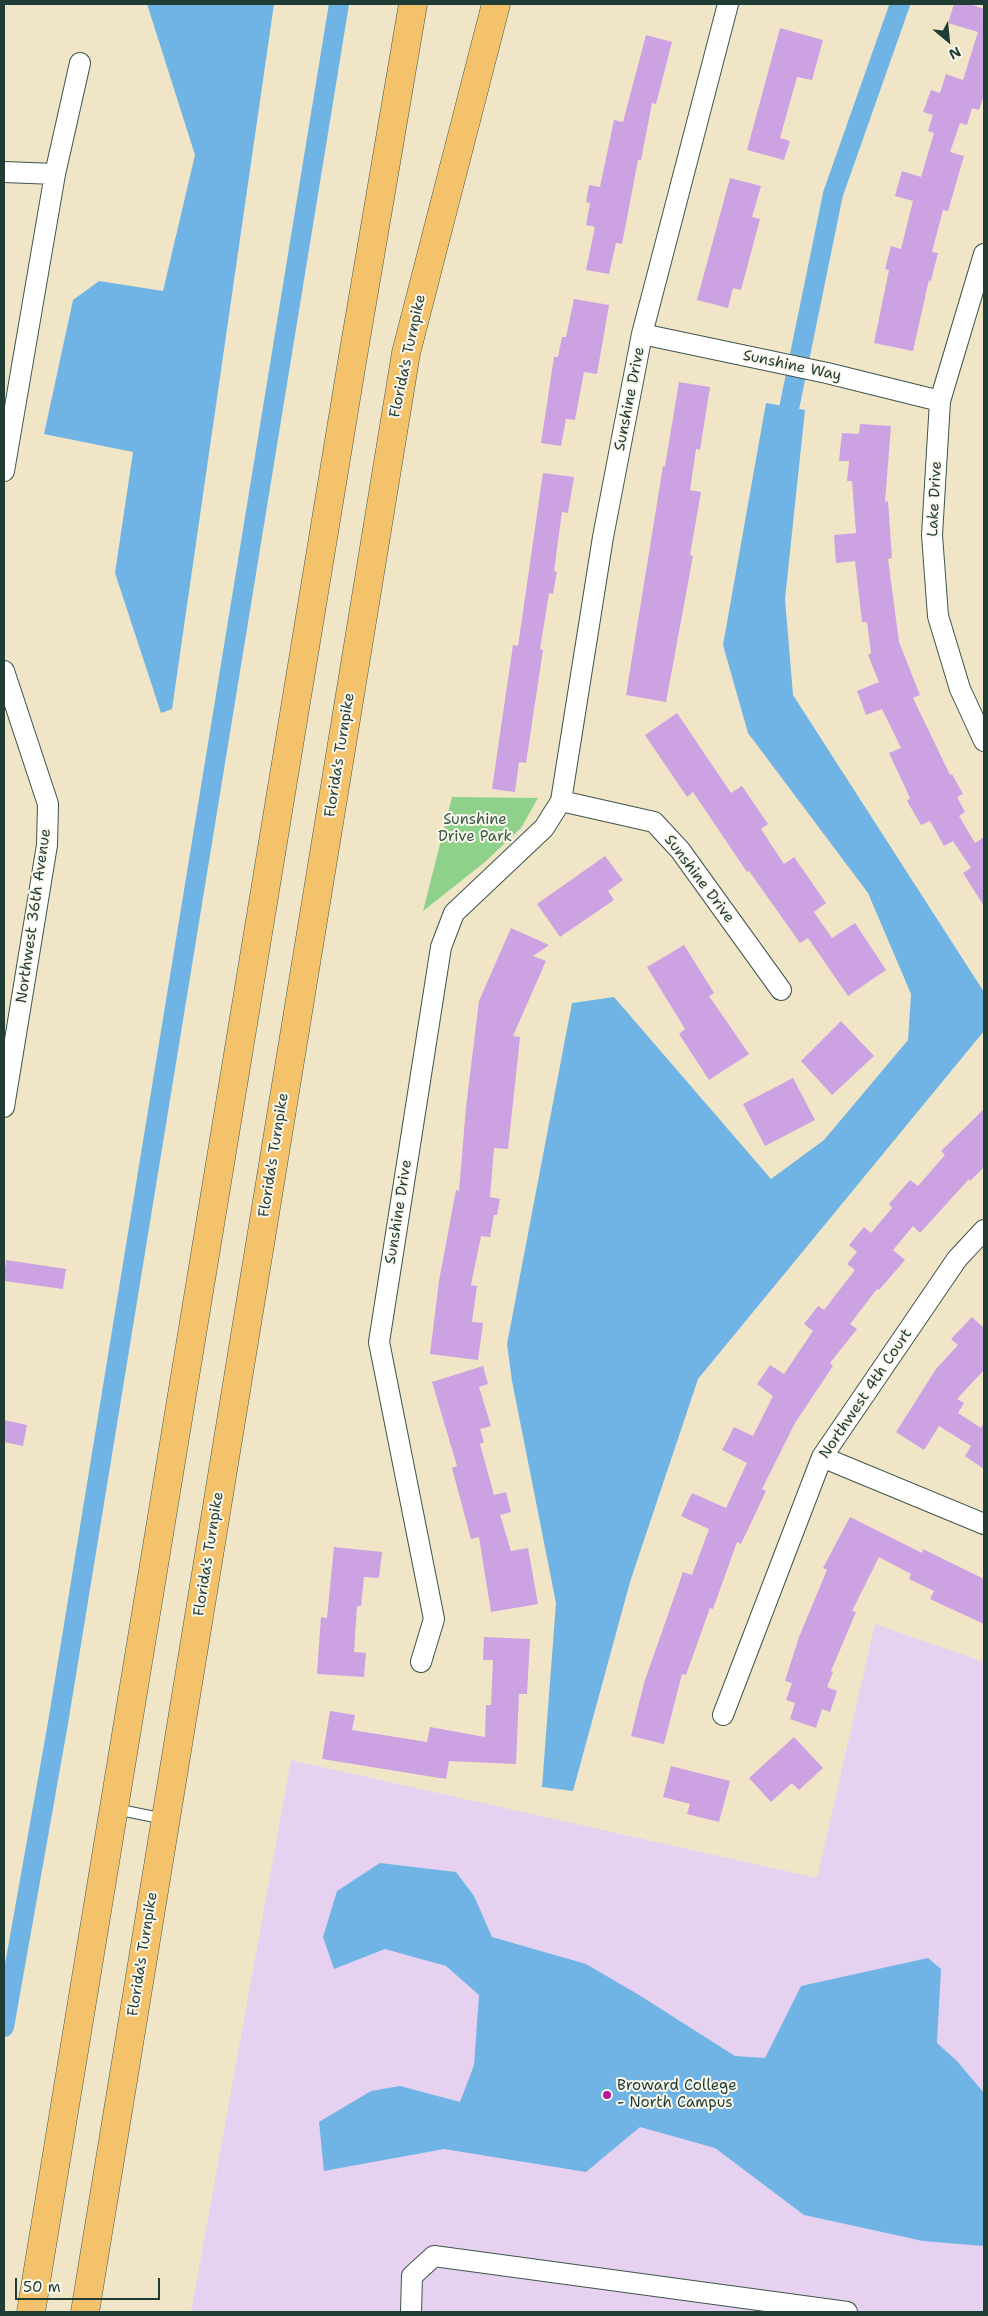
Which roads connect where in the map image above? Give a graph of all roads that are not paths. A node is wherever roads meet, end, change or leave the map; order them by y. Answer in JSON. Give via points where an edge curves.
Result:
{"nodes":[{"id":1,"x":413,"y":4,"type":"edge"},
{"id":2,"x":496,"y":4,"type":"edge"},
{"id":3,"x":728,"y":4,"type":"edge"},
{"id":4,"x":80,"y":63,"type":"dead end"},
{"id":5,"x":4,"y":172,"type":"edge"},
{"id":6,"x":55,"y":174,"type":"junction"},
{"id":7,"x":984,"y":254,"type":"edge"},
{"id":8,"x":642,"y":334,"type":"junction"},
{"id":9,"x":940,"y":401,"type":"junction"},
{"id":10,"x":4,"y":471,"type":"edge"},
{"id":11,"x":4,"y":671,"type":"edge"},
{"id":12,"x":984,"y":741,"type":"edge"},
{"id":13,"x":560,"y":801,"type":"junction"},
{"id":14,"x":781,"y":990,"type":"dead end"},
{"id":15,"x":4,"y":1107,"type":"edge"},
{"id":16,"x":984,"y":1230,"type":"edge"},
{"id":17,"x":822,"y":1457,"type":"junction"},
{"id":18,"x":984,"y":1524,"type":"edge"},
{"id":19,"x":421,"y":1662,"type":"dead end"},
{"id":20,"x":723,"y":1715,"type":"dead end"},
{"id":21,"x":114,"y":1809,"type":"junction"},
{"id":22,"x":166,"y":1819,"type":"junction"},
{"id":23,"x":31,"y":2312,"type":"edge"},
{"id":24,"x":85,"y":2312,"type":"edge"},
{"id":25,"x":411,"y":2312,"type":"edge"},
{"id":26,"x":847,"y":2312,"type":"edge"}],
"edges":[{"from":1,"to":21,"type":"highway"},
{"from":2,"to":22,"type":"highway","name":"Florida's Turnpike","via":[[406,353]]},
{"from":3,"to":8,"type":"street","name":"Sunshine Drive"},
{"from":4,"to":6,"type":"street"},
{"from":5,"to":6,"type":"street"},
{"from":6,"to":10,"type":"street"},
{"from":7,"to":9,"type":"street","name":"Lake Drive"},
{"from":8,"to":9,"type":"street","name":"Sunshine Way","via":[[827,373]]},
{"from":8,"to":13,"type":"street","name":"Sunshine Drive","via":[[603,537]]},
{"from":9,"to":12,"type":"street","name":"Lake Drive","via":[[932,535],[938,616],[960,688]]},
{"from":11,"to":15,"type":"street","name":"Northwest 36th Avenue","via":[[48,804],[47,845]]},
{"from":13,"to":14,"type":"street","name":"Sunshine Drive","via":[[654,822],[680,850]]},
{"from":13,"to":19,"type":"street","name":"Sunshine Drive","via":[[544,828],[454,913],[440,956],[379,1342],[434,1618]]},
{"from":16,"to":17,"type":"street","name":"Northwest 4th Court","via":[[957,1259]]},
{"from":17,"to":18,"type":"street"},
{"from":17,"to":20,"type":"street","name":"Northwest 4th Court"},
{"from":21,"to":22,"type":"lane"},
{"from":21,"to":23,"type":"highway"},
{"from":22,"to":24,"type":"highway","name":"Florida's Turnpike"},
{"from":25,"to":26,"type":"street","via":[[412,2276],[434,2256]]}]}
